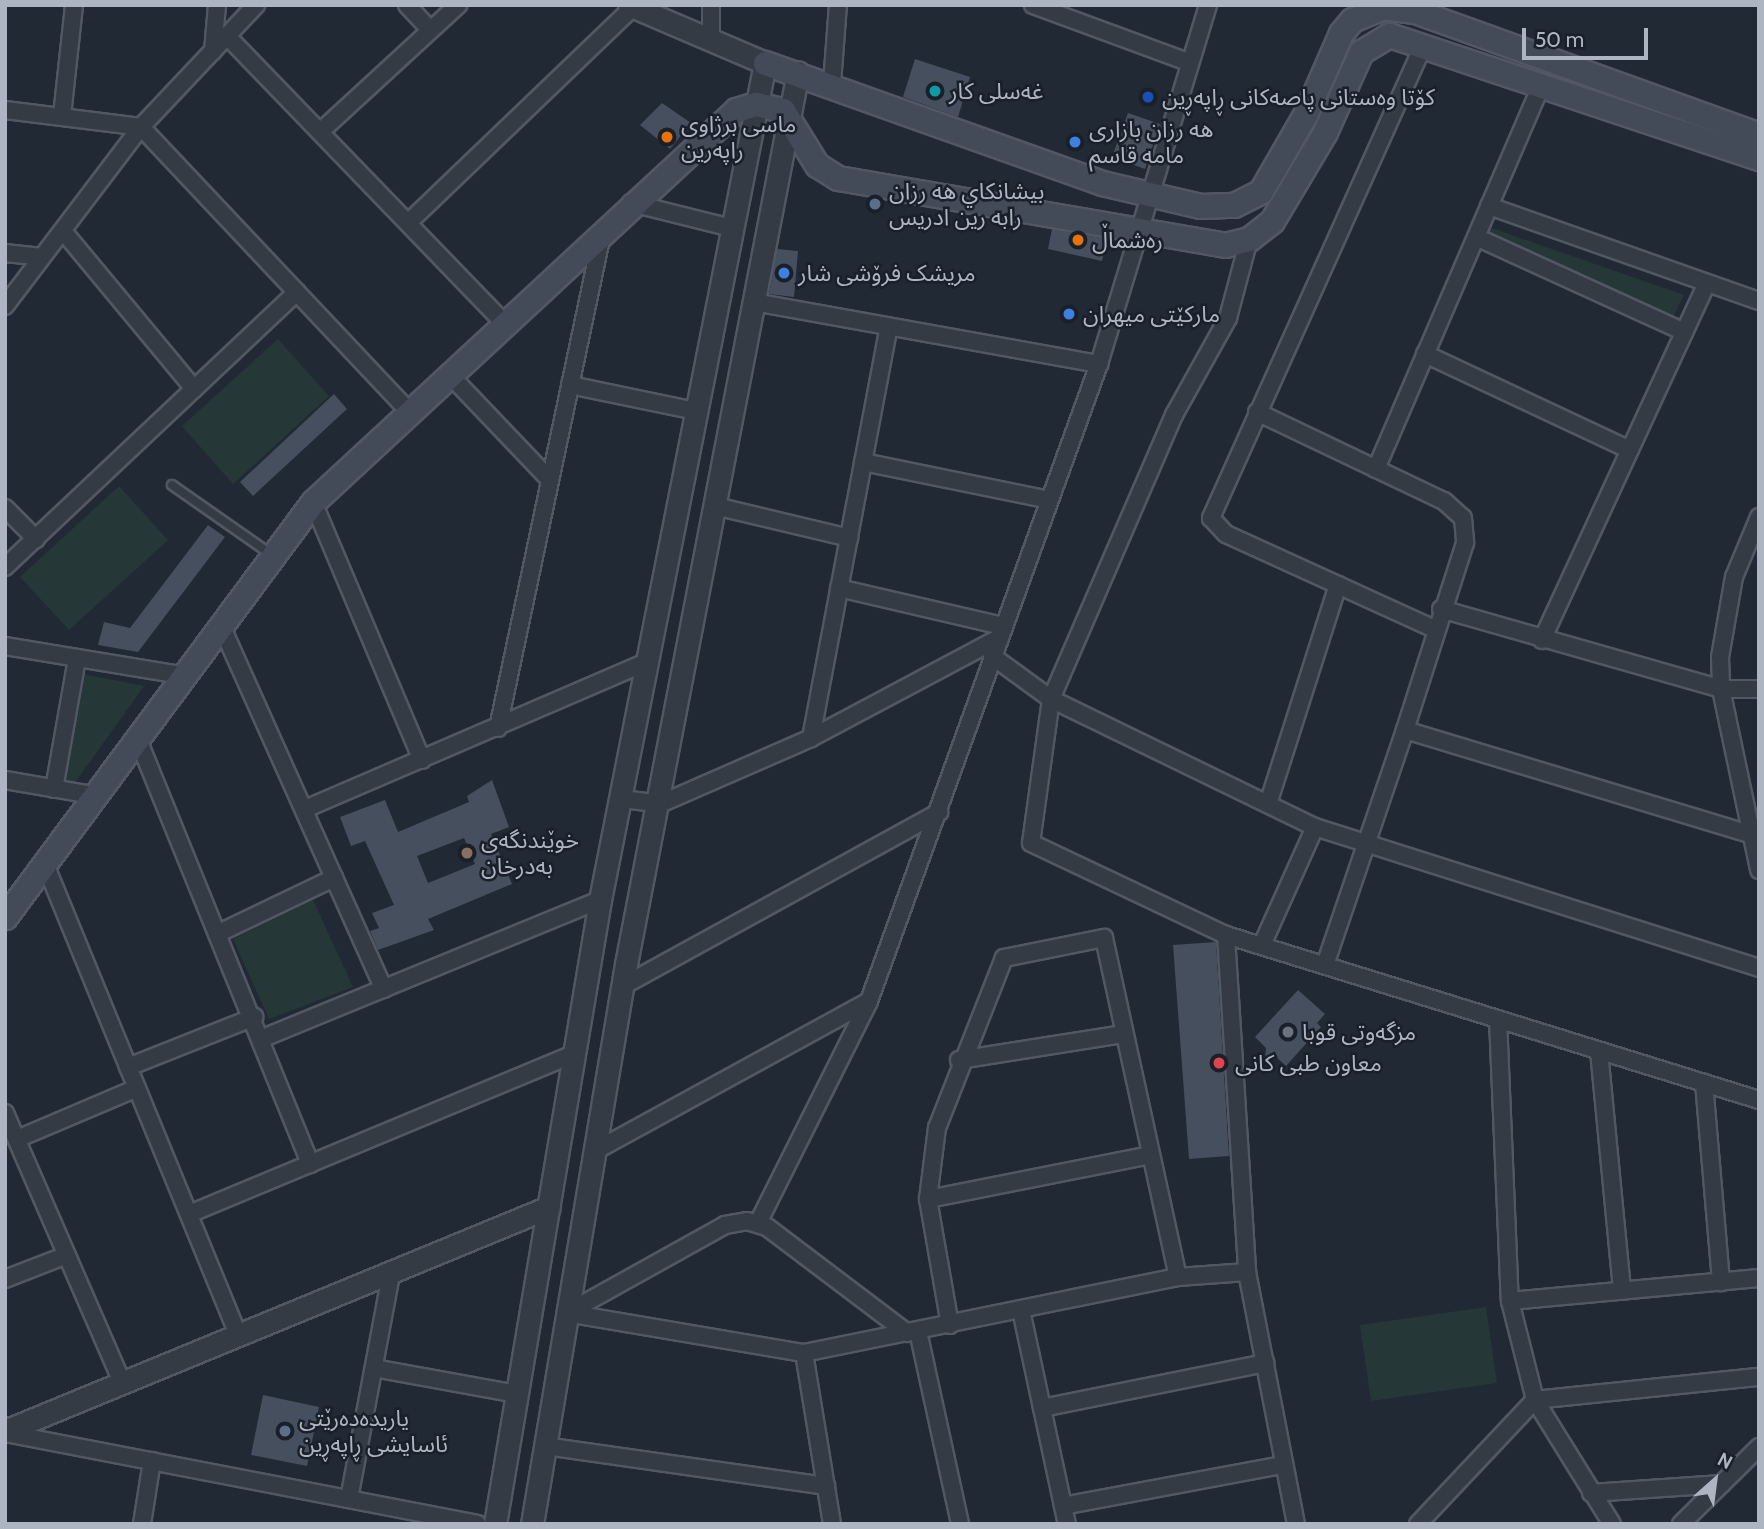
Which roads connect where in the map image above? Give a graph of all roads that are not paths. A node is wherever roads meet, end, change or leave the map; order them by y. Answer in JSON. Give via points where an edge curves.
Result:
{"nodes":[{"id":1,"x":74,"y":5,"type":"edge"},
{"id":2,"x":217,"y":5,"type":"edge"},
{"id":3,"x":256,"y":5,"type":"edge"},
{"id":4,"x":407,"y":5,"type":"edge"},
{"id":5,"x":458,"y":5,"type":"edge"},
{"id":6,"x":711,"y":5,"type":"edge"},
{"id":7,"x":838,"y":5,"type":"edge"},
{"id":8,"x":1032,"y":5,"type":"edge"},
{"id":9,"x":1208,"y":5,"type":"edge"},
{"id":10,"x":631,"y":6,"type":"edge"},
{"id":11,"x":1363,"y":11,"type":"edge"},
{"id":12,"x":1079,"y":13,"type":"edge"},
{"id":13,"x":430,"y":30,"type":"junction"},
{"id":14,"x":227,"y":36,"type":"junction"},
{"id":15,"x":1381,"y":36,"type":"junction"},
{"id":16,"x":710,"y":38,"type":"junction"},
{"id":17,"x":1424,"y":44,"type":"junction"},
{"id":18,"x":213,"y":51,"type":"junction"},
{"id":19,"x":1188,"y":62,"type":"junction"},
{"id":20,"x":765,"y":63,"type":"junction"},
{"id":21,"x":798,"y":72,"type":"junction"},
{"id":22,"x":832,"y":84,"type":"junction"},
{"id":23,"x":1541,"y":86,"type":"junction"},
{"id":24,"x":756,"y":104,"type":"junction"},
{"id":25,"x":5,"y":110,"type":"edge"},
{"id":26,"x":791,"y":115,"type":"junction"},
{"id":27,"x":62,"y":116,"type":"junction"},
{"id":28,"x":141,"y":127,"type":"junction"},
{"id":29,"x":320,"y":132,"type":"junction"},
{"id":30,"x":1759,"y":135,"type":"edge"},
{"id":31,"x":1759,"y":158,"type":"edge"},
{"id":32,"x":1147,"y":195,"type":"junction"},
{"id":33,"x":631,"y":203,"type":"junction"},
{"id":34,"x":1489,"y":206,"type":"junction"},
{"id":35,"x":408,"y":223,"type":"junction"},
{"id":36,"x":603,"y":228,"type":"junction"},
{"id":37,"x":732,"y":228,"type":"junction"},
{"id":38,"x":63,"y":230,"type":"junction"},
{"id":39,"x":1138,"y":230,"type":"junction"},
{"id":40,"x":1476,"y":237,"type":"junction"},
{"id":41,"x":1249,"y":239,"type":"junction"},
{"id":42,"x":5,"y":253,"type":"edge"},
{"id":43,"x":42,"y":257,"type":"junction"},
{"id":44,"x":1707,"y":284,"type":"junction"},
{"id":45,"x":297,"y":292,"type":"junction"},
{"id":46,"x":754,"y":302,"type":"junction"},
{"id":47,"x":1759,"y":302,"type":"edge"},
{"id":48,"x":5,"y":306,"type":"edge"},
{"id":49,"x":503,"y":322,"type":"junction"},
{"id":50,"x":889,"y":327,"type":"junction"},
{"id":51,"x":1685,"y":332,"type":"junction"},
{"id":52,"x":1425,"y":354,"type":"junction"},
{"id":53,"x":1099,"y":364,"type":"junction"},
{"id":54,"x":449,"y":374,"type":"junction"},
{"id":55,"x":570,"y":385,"type":"junction"},
{"id":56,"x":194,"y":390,"type":"junction"},
{"id":57,"x":696,"y":411,"type":"junction"},
{"id":58,"x":410,"y":412,"type":"junction"},
{"id":59,"x":1257,"y":412,"type":"junction"},
{"id":60,"x":1630,"y":450,"type":"junction"},
{"id":61,"x":863,"y":462,"type":"junction"},
{"id":62,"x":1376,"y":470,"type":"junction"},
{"id":63,"x":550,"y":480,"type":"junction"},
{"id":64,"x":172,"y":485,"type":"dead end"},
{"id":65,"x":1049,"y":500,"type":"junction"},
{"id":66,"x":313,"y":502,"type":"junction"},
{"id":67,"x":715,"y":506,"type":"junction"},
{"id":68,"x":5,"y":508,"type":"edge"},
{"id":69,"x":1759,"y":517,"type":"edge"},
{"id":70,"x":849,"y":538,"type":"junction"},
{"id":71,"x":36,"y":539,"type":"junction"},
{"id":72,"x":272,"y":555,"type":"junction"},
{"id":73,"x":5,"y":567,"type":"edge"},
{"id":74,"x":1338,"y":585,"type":"junction"},
{"id":75,"x":839,"y":588,"type":"junction"},
{"id":76,"x":1441,"y":609,"type":"junction"},
{"id":77,"x":220,"y":623,"type":"junction"},
{"id":78,"x":1434,"y":629,"type":"junction"},
{"id":79,"x":1000,"y":632,"type":"junction"},
{"id":80,"x":1542,"y":640,"type":"junction"},
{"id":81,"x":5,"y":646,"type":"edge"},
{"id":82,"x":992,"y":656,"type":"junction"},
{"id":83,"x":77,"y":658,"type":"junction"},
{"id":84,"x":648,"y":661,"type":"junction"},
{"id":85,"x":180,"y":675,"type":"junction"},
{"id":86,"x":1721,"y":689,"type":"junction"},
{"id":87,"x":1759,"y":689,"type":"edge"},
{"id":88,"x":1051,"y":699,"type":"junction"},
{"id":89,"x":498,"y":728,"type":"junction"},
{"id":90,"x":1405,"y":730,"type":"junction"},
{"id":91,"x":137,"y":737,"type":"junction"},
{"id":92,"x":811,"y":738,"type":"junction"},
{"id":93,"x":422,"y":760,"type":"junction"},
{"id":94,"x":5,"y":780,"type":"edge"},
{"id":95,"x":54,"y":789,"type":"junction"},
{"id":96,"x":92,"y":795,"type":"junction"},
{"id":97,"x":622,"y":799,"type":"junction"},
{"id":98,"x":660,"y":804,"type":"junction"},
{"id":99,"x":1268,"y":804,"type":"junction"},
{"id":100,"x":305,"y":809,"type":"junction"},
{"id":101,"x":939,"y":813,"type":"junction"},
{"id":102,"x":1315,"y":827,"type":"junction"},
{"id":103,"x":1750,"y":834,"type":"junction"},
{"id":104,"x":1369,"y":844,"type":"junction"},
{"id":105,"x":45,"y":863,"type":"junction"},
{"id":106,"x":1759,"y":870,"type":"edge"},
{"id":107,"x":334,"y":878,"type":"junction"},
{"id":108,"x":600,"y":900,"type":"junction"},
{"id":109,"x":5,"y":917,"type":"edge"},
{"id":110,"x":217,"y":934,"type":"junction"},
{"id":111,"x":1226,"y":935,"type":"junction"},
{"id":112,"x":1262,"y":945,"type":"junction"},
{"id":113,"x":1325,"y":965,"type":"junction"},
{"id":114,"x":1759,"y":968,"type":"edge"},
{"id":115,"x":623,"y":986,"type":"junction"},
{"id":116,"x":384,"y":989,"type":"junction"},
{"id":117,"x":869,"y":1001,"type":"junction"},
{"id":118,"x":254,"y":1017,"type":"junction"},
{"id":119,"x":1498,"y":1020,"type":"junction"},
{"id":120,"x":1124,"y":1034,"type":"junction"},
{"id":121,"x":263,"y":1038,"type":"junction"},
{"id":122,"x":1599,"y":1051,"type":"junction"},
{"id":123,"x":575,"y":1053,"type":"junction"},
{"id":124,"x":959,"y":1060,"type":"junction"},
{"id":125,"x":128,"y":1067,"type":"junction"},
{"id":126,"x":1704,"y":1083,"type":"junction"},
{"id":127,"x":137,"y":1088,"type":"junction"},
{"id":128,"x":1759,"y":1100,"type":"edge"},
{"id":129,"x":5,"y":1113,"type":"edge"},
{"id":130,"x":17,"y":1139,"type":"junction"},
{"id":131,"x":595,"y":1151,"type":"junction"},
{"id":132,"x":1150,"y":1155,"type":"junction"},
{"id":133,"x":310,"y":1164,"type":"junction"},
{"id":134,"x":928,"y":1199,"type":"junction"},
{"id":135,"x":549,"y":1208,"type":"junction"},
{"id":136,"x":189,"y":1214,"type":"junction"},
{"id":137,"x":758,"y":1223,"type":"junction"},
{"id":138,"x":67,"y":1255,"type":"junction"},
{"id":139,"x":1247,"y":1272,"type":"junction"},
{"id":140,"x":391,"y":1275,"type":"junction"},
{"id":141,"x":1178,"y":1277,"type":"junction"},
{"id":142,"x":1759,"y":1278,"type":"edge"},
{"id":143,"x":5,"y":1279,"type":"edge"},
{"id":144,"x":1721,"y":1282,"type":"junction"},
{"id":145,"x":1622,"y":1291,"type":"junction"},
{"id":146,"x":1510,"y":1301,"type":"junction"},
{"id":147,"x":1021,"y":1310,"type":"junction"},
{"id":148,"x":567,"y":1313,"type":"junction"},
{"id":149,"x":950,"y":1325,"type":"junction"},
{"id":150,"x":913,"y":1332,"type":"junction"},
{"id":151,"x":239,"y":1337,"type":"junction"},
{"id":152,"x":804,"y":1353,"type":"junction"},
{"id":153,"x":1266,"y":1363,"type":"junction"},
{"id":154,"x":374,"y":1368,"type":"junction"},
{"id":155,"x":1759,"y":1377,"type":"edge"},
{"id":156,"x":123,"y":1384,"type":"junction"},
{"id":157,"x":517,"y":1394,"type":"junction"},
{"id":158,"x":1535,"y":1400,"type":"junction"},
{"id":159,"x":1042,"y":1408,"type":"junction"},
{"id":160,"x":5,"y":1432,"type":"edge"},
{"id":161,"x":545,"y":1446,"type":"junction"},
{"id":162,"x":1759,"y":1447,"type":"edge"},
{"id":163,"x":152,"y":1461,"type":"junction"},
{"id":164,"x":1282,"y":1465,"type":"junction"},
{"id":165,"x":504,"y":1472,"type":"junction"},
{"id":166,"x":540,"y":1477,"type":"junction"},
{"id":167,"x":1722,"y":1484,"type":"junction"},
{"id":168,"x":826,"y":1486,"type":"junction"},
{"id":169,"x":1591,"y":1493,"type":"junction"},
{"id":170,"x":349,"y":1499,"type":"junction"},
{"id":171,"x":1063,"y":1506,"type":"junction"},
{"id":172,"x":1604,"y":1520,"type":"edge"},
{"id":173,"x":142,"y":1524,"type":"edge"},
{"id":174,"x":477,"y":1524,"type":"edge"},
{"id":175,"x":495,"y":1524,"type":"edge"},
{"id":176,"x":532,"y":1524,"type":"edge"},
{"id":177,"x":832,"y":1524,"type":"edge"},
{"id":178,"x":960,"y":1524,"type":"edge"},
{"id":179,"x":1066,"y":1524,"type":"edge"},
{"id":180,"x":1296,"y":1524,"type":"edge"},
{"id":181,"x":1418,"y":1524,"type":"edge"},
{"id":182,"x":1681,"y":1524,"type":"edge"}],
"edges":[{"from":1,"to":27,"type":"street"},
{"from":2,"to":18,"type":"street"},
{"from":3,"to":14,"type":"street"},
{"from":4,"to":13,"type":"street"},
{"from":5,"to":13,"type":"street"},
{"from":6,"to":16,"type":"street"},
{"from":7,"to":22,"type":"street"},
{"from":8,"to":12,"type":"street"},
{"from":9,"to":19,"type":"street"},
{"from":10,"to":16,"type":"street"},
{"from":10,"to":35,"type":"street"},
{"from":11,"to":15,"type":"main road"},
{"from":11,"to":30,"type":"main road","via":[[1382,7],[1415,11]]},
{"from":11,"to":32,"type":"main road","via":[[1341,33],[1306,113],[1261,191],[1218,208]]},
{"from":12,"to":19,"type":"street"},
{"from":13,"to":29,"type":"street"},
{"from":14,"to":18,"type":"street"},
{"from":14,"to":29,"type":"street"},
{"from":15,"to":17,"type":"main road"},
{"from":15,"to":41,"type":"main road","via":[[1361,52],[1325,132],[1284,202]]},
{"from":16,"to":20,"type":"street"},
{"from":17,"to":23,"type":"main road"},
{"from":17,"to":59,"type":"street"},
{"from":18,"to":28,"type":"street"},
{"from":19,"to":32,"type":"street"},
{"from":20,"to":21,"type":"main road"},
{"from":20,"to":24,"type":"street"},
{"from":21,"to":22,"type":"main road"},
{"from":21,"to":26,"type":"street"},
{"from":22,"to":32,"type":"main road"},
{"from":23,"to":31,"type":"main road"},
{"from":23,"to":34,"type":"street"},
{"from":24,"to":26,"type":"main road"},
{"from":24,"to":33,"type":"main road","via":[[736,110]]},
{"from":24,"to":37,"type":"street"},
{"from":25,"to":27,"type":"street"},
{"from":26,"to":39,"type":"main road","via":[[817,166],[838,178]]},
{"from":26,"to":46,"type":"street"},
{"from":27,"to":28,"type":"street"},
{"from":28,"to":38,"type":"street"},
{"from":28,"to":45,"type":"street"},
{"from":29,"to":35,"type":"street"},
{"from":32,"to":39,"type":"street"},
{"from":33,"to":36,"type":"main road"},
{"from":33,"to":37,"type":"street"},
{"from":34,"to":40,"type":"street"},
{"from":34,"to":44,"type":"street"},
{"from":35,"to":49,"type":"street"},
{"from":36,"to":49,"type":"main road"},
{"from":36,"to":55,"type":"street"},
{"from":37,"to":57,"type":"street"},
{"from":38,"to":43,"type":"street"},
{"from":38,"to":56,"type":"street"},
{"from":39,"to":41,"type":"main road","via":[[1225,245]]},
{"from":39,"to":53,"type":"street"},
{"from":40,"to":51,"type":"street"},
{"from":40,"to":52,"type":"street"},
{"from":41,"to":88,"type":"street","via":[[1228,318],[1169,427]]},
{"from":42,"to":43,"type":"street"},
{"from":43,"to":48,"type":"street"},
{"from":44,"to":47,"type":"street"},
{"from":44,"to":51,"type":"street"},
{"from":45,"to":56,"type":"street"},
{"from":45,"to":58,"type":"street"},
{"from":46,"to":50,"type":"street"},
{"from":46,"to":67,"type":"street"},
{"from":49,"to":54,"type":"main road"},
{"from":50,"to":53,"type":"street"},
{"from":50,"to":61,"type":"street"},
{"from":51,"to":60,"type":"street"},
{"from":52,"to":60,"type":"street"},
{"from":52,"to":62,"type":"street"},
{"from":53,"to":65,"type":"street"},
{"from":54,"to":58,"type":"main road"},
{"from":54,"to":63,"type":"street"},
{"from":55,"to":57,"type":"street"},
{"from":55,"to":63,"type":"street"},
{"from":56,"to":71,"type":"street"},
{"from":57,"to":84,"type":"street"},
{"from":58,"to":66,"type":"main road"},
{"from":59,"to":62,"type":"street"},
{"from":59,"to":74,"type":"street","via":[[1212,513],[1213,525]]},
{"from":60,"to":80,"type":"street"},
{"from":61,"to":65,"type":"street"},
{"from":61,"to":70,"type":"street"},
{"from":62,"to":76,"type":"street","via":[[1444,502],[1463,518],[1465,543]]},
{"from":63,"to":89,"type":"street"},
{"from":64,"to":72,"type":"lane"},
{"from":65,"to":79,"type":"street"},
{"from":66,"to":72,"type":"main road"},
{"from":66,"to":93,"type":"street"},
{"from":67,"to":70,"type":"street"},
{"from":67,"to":98,"type":"street"},
{"from":68,"to":71,"type":"street"},
{"from":69,"to":86,"type":"street","via":[[1727,608]]},
{"from":70,"to":75,"type":"street"},
{"from":71,"to":73,"type":"street"},
{"from":72,"to":77,"type":"main road"},
{"from":74,"to":78,"type":"street"},
{"from":74,"to":99,"type":"street"},
{"from":75,"to":79,"type":"street"},
{"from":75,"to":92,"type":"street"},
{"from":76,"to":78,"type":"street"},
{"from":76,"to":80,"type":"street"},
{"from":77,"to":85,"type":"main road"},
{"from":77,"to":100,"type":"street"},
{"from":78,"to":90,"type":"street"},
{"from":79,"to":82,"type":"street"},
{"from":79,"to":92,"type":"street"},
{"from":80,"to":86,"type":"street"},
{"from":81,"to":83,"type":"street"},
{"from":82,"to":88,"type":"street"},
{"from":82,"to":101,"type":"street"},
{"from":83,"to":85,"type":"street"},
{"from":83,"to":95,"type":"street"},
{"from":84,"to":89,"type":"street"},
{"from":84,"to":97,"type":"street"},
{"from":85,"to":91,"type":"main road"},
{"from":86,"to":87,"type":"street"},
{"from":86,"to":103,"type":"street"},
{"from":88,"to":99,"type":"street"},
{"from":88,"to":111,"type":"street","via":[[1031,844]]},
{"from":89,"to":93,"type":"street"},
{"from":90,"to":103,"type":"street"},
{"from":90,"to":104,"type":"street"},
{"from":91,"to":96,"type":"main road"},
{"from":91,"to":110,"type":"street"},
{"from":92,"to":98,"type":"street"},
{"from":93,"to":100,"type":"street"},
{"from":94,"to":95,"type":"street"},
{"from":95,"to":96,"type":"street"},
{"from":96,"to":105,"type":"main road"},
{"from":97,"to":98,"type":"street"},
{"from":97,"to":108,"type":"street"},
{"from":98,"to":115,"type":"street"},
{"from":99,"to":102,"type":"street"},
{"from":100,"to":107,"type":"street"},
{"from":101,"to":115,"type":"street"},
{"from":101,"to":117,"type":"street"},
{"from":102,"to":104,"type":"street"},
{"from":102,"to":112,"type":"street"},
{"from":103,"to":106,"type":"street"},
{"from":104,"to":113,"type":"street"},
{"from":104,"to":114,"type":"street"},
{"from":105,"to":109,"type":"main road"},
{"from":105,"to":125,"type":"street"},
{"from":107,"to":110,"type":"street"},
{"from":107,"to":116,"type":"street"},
{"from":108,"to":116,"type":"street"},
{"from":108,"to":123,"type":"street"},
{"from":110,"to":118,"type":"street"},
{"from":111,"to":112,"type":"street"},
{"from":111,"to":139,"type":"street"},
{"from":112,"to":113,"type":"street"},
{"from":113,"to":119,"type":"street"},
{"from":115,"to":131,"type":"street"},
{"from":116,"to":121,"type":"street"},
{"from":117,"to":131,"type":"street"},
{"from":117,"to":137,"type":"street"},
{"from":118,"to":121,"type":"street"},
{"from":118,"to":125,"type":"street"},
{"from":119,"to":122,"type":"street"},
{"from":119,"to":146,"type":"street"},
{"from":120,"to":124,"type":"street"},
{"from":120,"to":124,"type":"street","via":[[1104,938],[1004,958]]},
{"from":120,"to":132,"type":"street"},
{"from":121,"to":133,"type":"street"},
{"from":122,"to":126,"type":"street"},
{"from":122,"to":145,"type":"street"},
{"from":123,"to":133,"type":"street"},
{"from":123,"to":135,"type":"street"},
{"from":124,"to":134,"type":"street","via":[[937,1128]]},
{"from":125,"to":127,"type":"street"},
{"from":126,"to":128,"type":"street"},
{"from":126,"to":144,"type":"street"},
{"from":127,"to":130,"type":"street"},
{"from":127,"to":136,"type":"street"},
{"from":129,"to":130,"type":"street"},
{"from":130,"to":138,"type":"street"},
{"from":131,"to":148,"type":"street"},
{"from":132,"to":134,"type":"street"},
{"from":132,"to":141,"type":"street"},
{"from":133,"to":136,"type":"street"},
{"from":134,"to":149,"type":"street"},
{"from":135,"to":140,"type":"street"},
{"from":135,"to":157,"type":"street"},
{"from":136,"to":151,"type":"street"},
{"from":137,"to":148,"type":"street","via":[[725,1224]]},
{"from":137,"to":150,"type":"street"},
{"from":138,"to":143,"type":"street"},
{"from":138,"to":156,"type":"street"},
{"from":139,"to":141,"type":"street"},
{"from":139,"to":153,"type":"street"},
{"from":140,"to":151,"type":"street"},
{"from":140,"to":154,"type":"street"},
{"from":141,"to":147,"type":"street"},
{"from":142,"to":144,"type":"street"},
{"from":144,"to":145,"type":"street"},
{"from":145,"to":146,"type":"street"},
{"from":146,"to":158,"type":"street"},
{"from":147,"to":149,"type":"street"},
{"from":147,"to":159,"type":"street"},
{"from":148,"to":152,"type":"street"},
{"from":148,"to":161,"type":"street"},
{"from":149,"to":150,"type":"street"},
{"from":150,"to":152,"type":"street"},
{"from":150,"to":178,"type":"street"},
{"from":151,"to":156,"type":"street"},
{"from":152,"to":168,"type":"street"},
{"from":153,"to":159,"type":"street"},
{"from":153,"to":164,"type":"street"},
{"from":154,"to":157,"type":"street"},
{"from":154,"to":170,"type":"street"},
{"from":155,"to":158,"type":"street"},
{"from":156,"to":160,"type":"street"},
{"from":157,"to":165,"type":"street"},
{"from":158,"to":169,"type":"street"},
{"from":158,"to":181,"type":"street"},
{"from":159,"to":171,"type":"street"},
{"from":160,"to":163,"type":"street"},
{"from":161,"to":166,"type":"street"},
{"from":161,"to":168,"type":"street"},
{"from":162,"to":167,"type":"street"},
{"from":163,"to":170,"type":"street"},
{"from":163,"to":173,"type":"street"},
{"from":164,"to":171,"type":"street"},
{"from":164,"to":180,"type":"street"},
{"from":165,"to":166,"type":"street"},
{"from":165,"to":175,"type":"street"},
{"from":166,"to":176,"type":"street"},
{"from":167,"to":169,"type":"street"},
{"from":167,"to":182,"type":"street"},
{"from":168,"to":177,"type":"street"},
{"from":169,"to":172,"type":"street"},
{"from":170,"to":174,"type":"street"},
{"from":171,"to":179,"type":"street"}]}
